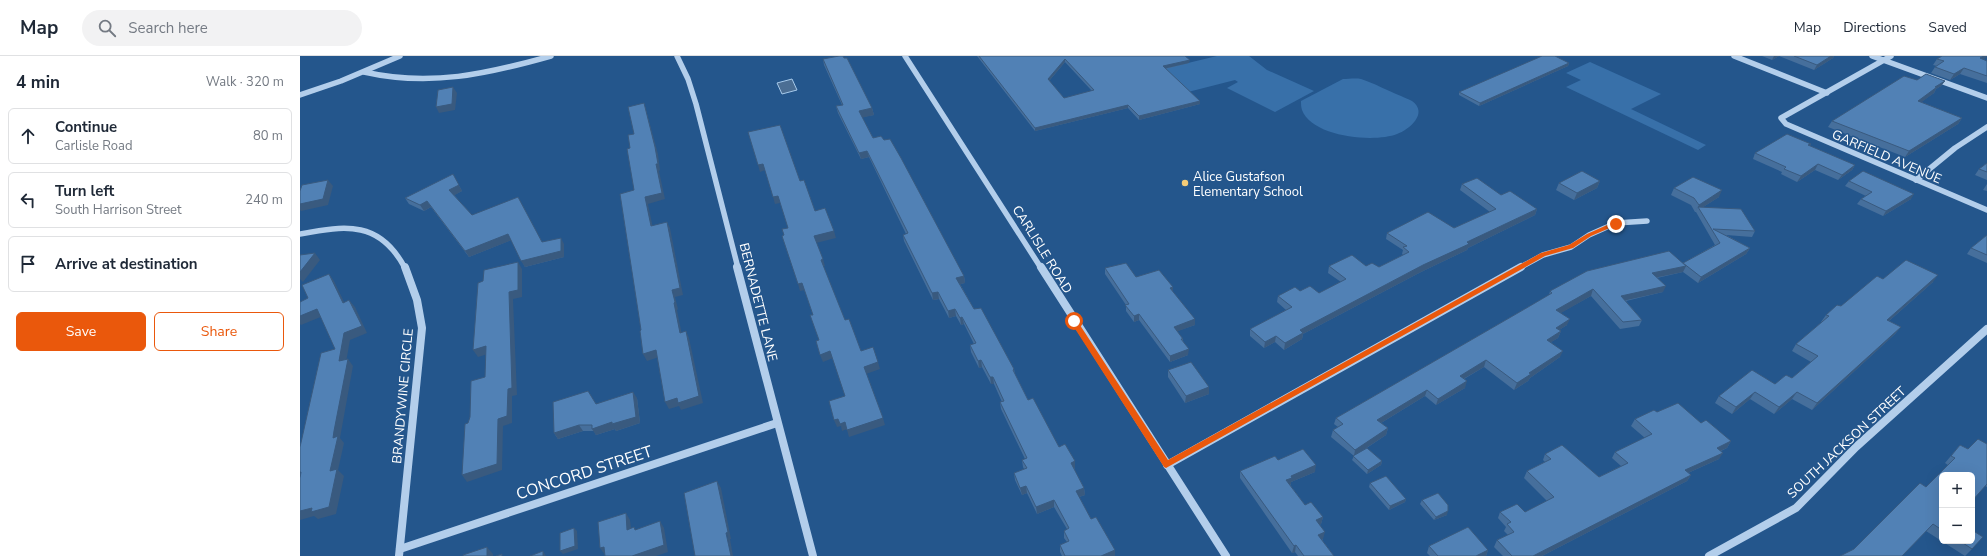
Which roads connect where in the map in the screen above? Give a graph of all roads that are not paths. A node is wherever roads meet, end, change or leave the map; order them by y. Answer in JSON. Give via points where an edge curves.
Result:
{"nodes":[{"id":1,"x":400,"y":56,"type":"edge"},
{"id":2,"x":551,"y":56,"type":"edge"},
{"id":3,"x":677,"y":56,"type":"edge"},
{"id":4,"x":905,"y":56,"type":"edge"},
{"id":5,"x":1734,"y":56,"type":"edge"},
{"id":6,"x":1872,"y":56,"type":"edge"},
{"id":7,"x":1891,"y":56,"type":"edge"},
{"id":8,"x":1883,"y":60,"type":"junction"},
{"id":9,"x":364,"y":72,"type":"junction"},
{"id":10,"x":1826,"y":92,"type":"junction"},
{"id":11,"x":300,"y":95,"type":"edge"},
{"id":12,"x":1987,"y":98,"type":"edge"},
{"id":13,"x":1987,"y":127,"type":"edge"},
{"id":14,"x":1916,"y":180,"type":"junction"},
{"id":15,"x":1987,"y":210,"type":"edge"},
{"id":16,"x":1647,"y":220,"type":"dead end"},
{"id":17,"x":300,"y":234,"type":"edge"},
{"id":18,"x":1987,"y":329,"type":"edge"},
{"id":19,"x":777,"y":424,"type":"junction"},
{"id":20,"x":1166,"y":465,"type":"junction"},
{"id":21,"x":399,"y":552,"type":"edge"},
{"id":22,"x":813,"y":556,"type":"edge"},
{"id":23,"x":1226,"y":556,"type":"edge"},
{"id":24,"x":1709,"y":556,"type":"edge"}],
"edges":[{"from":1,"to":9,"type":"street"},
{"from":2,"to":9,"type":"street","via":[[484,73],[437,79],[394,79]]},
{"from":3,"to":19,"type":"street","name":"BERNADETTE LANE","via":[[696,104]]},
{"from":4,"to":20,"type":"street","name":"CARLISLE ROAD"},
{"from":5,"to":10,"type":"street"},
{"from":6,"to":8,"type":"street"},
{"from":7,"to":8,"type":"street"},
{"from":8,"to":10,"type":"street"},
{"from":8,"to":12,"type":"street"},
{"from":9,"to":11,"type":"street"},
{"from":10,"to":14,"type":"street","name":"GARFIELD AVENUE","via":[[1781,118],[1786,124]]},
{"from":13,"to":14,"type":"street","via":[[1955,148]]},
{"from":14,"to":15,"type":"street","name":"GARFIELD AVENUE"},
{"from":16,"to":20,"type":"street","via":[[1616,224],[1589,235],[1571,247],[1543,255]]},
{"from":17,"to":21,"type":"street","name":"BRANDYWINE CIRCLE","via":[[347,228],[366,230],[381,236],[399,256],[420,310],[422,328]]},
{"from":18,"to":24,"type":"street","name":"SOUTH JACKSON STREET","via":[[1856,447],[1796,508]]},
{"from":19,"to":21,"type":"street","name":"CONCORD STREET"},
{"from":19,"to":22,"type":"street","name":"BERNADETTE LANE"},
{"from":20,"to":23,"type":"street","name":"CARLISLE ROAD"}]}
